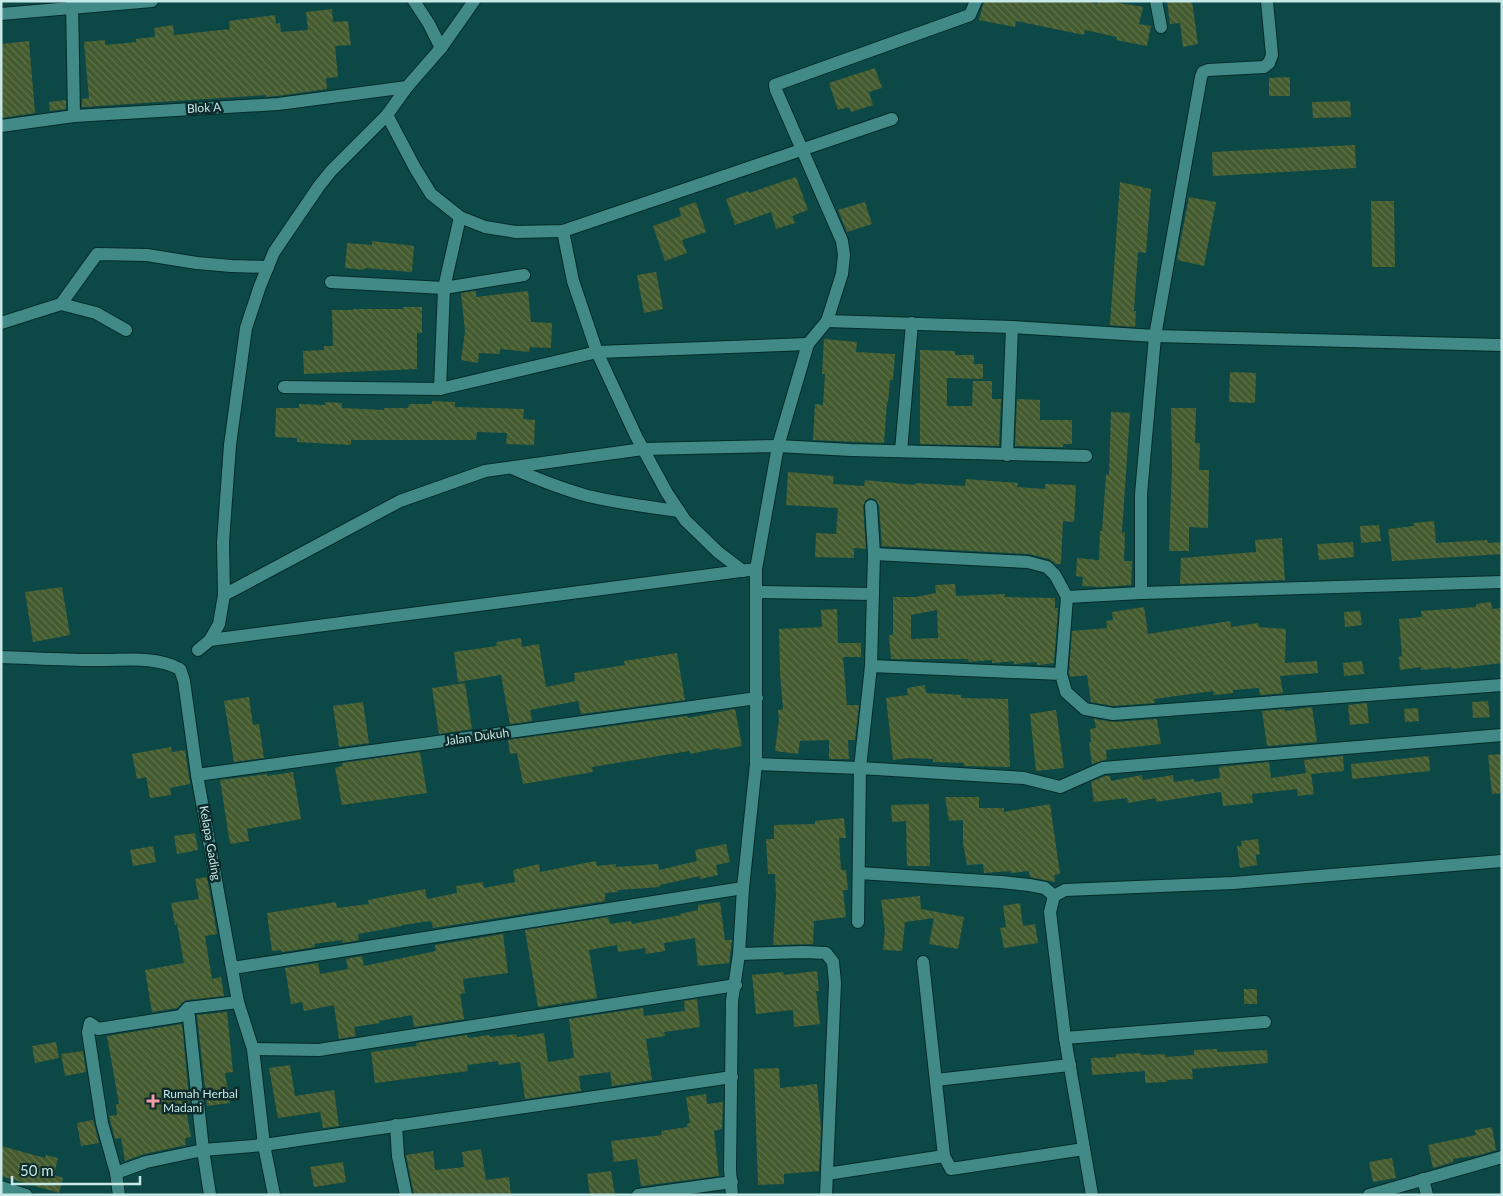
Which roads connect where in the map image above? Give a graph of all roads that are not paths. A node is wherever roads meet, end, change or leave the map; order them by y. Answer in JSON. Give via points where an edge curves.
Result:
{"nodes":[{"id":1,"x":152,"y":1,"type":"edge"},
{"id":2,"x":414,"y":1,"type":"edge"},
{"id":3,"x":474,"y":1,"type":"edge"},
{"id":4,"x":976,"y":1,"type":"edge"},
{"id":5,"x":1156,"y":1,"type":"edge"},
{"id":6,"x":1267,"y":1,"type":"edge"},
{"id":7,"x":72,"y":5,"type":"edge"},
{"id":8,"x":1,"y":14,"type":"edge"},
{"id":9,"x":1161,"y":27,"type":"dead end"},
{"id":10,"x":440,"y":48,"type":"junction"},
{"id":11,"x":407,"y":87,"type":"junction"},
{"id":12,"x":387,"y":115,"type":"junction"},
{"id":13,"x":74,"y":116,"type":"junction"},
{"id":14,"x":892,"y":119,"type":"dead end"},
{"id":15,"x":1,"y":126,"type":"edge"},
{"id":16,"x":802,"y":150,"type":"junction"},
{"id":17,"x":460,"y":216,"type":"junction"},
{"id":18,"x":563,"y":231,"type":"junction"},
{"id":19,"x":268,"y":267,"type":"junction"},
{"id":20,"x":524,"y":275,"type":"dead end"},
{"id":21,"x":331,"y":282,"type":"dead end"},
{"id":22,"x":444,"y":288,"type":"junction"},
{"id":23,"x":61,"y":304,"type":"junction"},
{"id":24,"x":827,"y":320,"type":"junction"},
{"id":25,"x":1,"y":322,"type":"edge"},
{"id":26,"x":912,"y":323,"type":"junction"},
{"id":27,"x":1012,"y":327,"type":"junction"},
{"id":28,"x":126,"y":330,"type":"dead end"},
{"id":29,"x":1155,"y":336,"type":"junction"},
{"id":30,"x":808,"y":344,"type":"junction"},
{"id":31,"x":1502,"y":345,"type":"edge"},
{"id":32,"x":597,"y":352,"type":"junction"},
{"id":33,"x":284,"y":387,"type":"dead end"},
{"id":34,"x":440,"y":389,"type":"junction"},
{"id":35,"x":778,"y":446,"type":"junction"},
{"id":36,"x":643,"y":449,"type":"junction"},
{"id":37,"x":901,"y":451,"type":"junction"},
{"id":38,"x":1007,"y":455,"type":"junction"},
{"id":39,"x":1086,"y":456,"type":"dead end"},
{"id":40,"x":510,"y":468,"type":"junction"},
{"id":41,"x":871,"y":506,"type":"dead end"},
{"id":42,"x":679,"y":511,"type":"junction"},
{"id":43,"x":874,"y":554,"type":"junction"},
{"id":44,"x":756,"y":569,"type":"junction"},
{"id":45,"x":743,"y":572,"type":"junction"},
{"id":46,"x":1502,"y":582,"type":"edge"},
{"id":47,"x":756,"y":592,"type":"junction"},
{"id":48,"x":1140,"y":593,"type":"junction"},
{"id":49,"x":873,"y":594,"type":"junction"},
{"id":50,"x":224,"y":595,"type":"junction"},
{"id":51,"x":1067,"y":598,"type":"junction"},
{"id":52,"x":210,"y":640,"type":"junction"},
{"id":53,"x":198,"y":650,"type":"dead end"},
{"id":54,"x":1,"y":657,"type":"edge"},
{"id":55,"x":871,"y":666,"type":"junction"},
{"id":56,"x":1061,"y":674,"type":"junction"},
{"id":57,"x":1502,"y":685,"type":"edge"},
{"id":58,"x":757,"y":698,"type":"junction"},
{"id":59,"x":1502,"y":735,"type":"edge"},
{"id":60,"x":756,"y":764,"type":"junction"},
{"id":61,"x":860,"y":768,"type":"junction"},
{"id":62,"x":197,"y":775,"type":"junction"},
{"id":63,"x":1502,"y":861,"type":"edge"},
{"id":64,"x":859,"y":873,"type":"junction"},
{"id":65,"x":743,"y":888,"type":"junction"},
{"id":66,"x":1054,"y":896,"type":"junction"},
{"id":67,"x":858,"y":922,"type":"dead end"},
{"id":68,"x":739,"y":954,"type":"junction"},
{"id":69,"x":923,"y":962,"type":"dead end"},
{"id":70,"x":233,"y":968,"type":"junction"},
{"id":71,"x":736,"y":985,"type":"junction"},
{"id":72,"x":238,"y":1002,"type":"junction"},
{"id":73,"x":188,"y":1008,"type":"junction"},
{"id":74,"x":1265,"y":1022,"type":"dead end"},
{"id":75,"x":1065,"y":1038,"type":"junction"},
{"id":76,"x":253,"y":1049,"type":"junction"},
{"id":77,"x":1070,"y":1064,"type":"junction"},
{"id":78,"x":732,"y":1077,"type":"junction"},
{"id":79,"x":936,"y":1080,"type":"junction"},
{"id":80,"x":396,"y":1125,"type":"junction"},
{"id":81,"x":264,"y":1145,"type":"junction"},
{"id":82,"x":1084,"y":1149,"type":"junction"},
{"id":83,"x":203,"y":1150,"type":"junction"},
{"id":84,"x":944,"y":1156,"type":"junction"},
{"id":85,"x":1502,"y":1157,"type":"edge"},
{"id":86,"x":116,"y":1173,"type":"junction"},
{"id":87,"x":826,"y":1174,"type":"junction"},
{"id":88,"x":1423,"y":1180,"type":"junction"},
{"id":89,"x":732,"y":1189,"type":"edge"},
{"id":90,"x":5,"y":1190,"type":"edge"},
{"id":91,"x":26,"y":1195,"type":"edge"},
{"id":92,"x":119,"y":1195,"type":"edge"},
{"id":93,"x":210,"y":1195,"type":"edge"},
{"id":94,"x":274,"y":1195,"type":"edge"},
{"id":95,"x":406,"y":1195,"type":"edge"},
{"id":96,"x":638,"y":1195,"type":"edge"},
{"id":97,"x":826,"y":1195,"type":"edge"},
{"id":98,"x":1092,"y":1195,"type":"edge"},
{"id":99,"x":1369,"y":1195,"type":"edge"},
{"id":100,"x":1427,"y":1195,"type":"edge"}],
"edges":[{"from":1,"to":7,"type":"street"},
{"from":2,"to":10,"type":"street"},
{"from":3,"to":10,"type":"street"},
{"from":4,"to":16,"type":"street","via":[[970,15],[775,85]]},
{"from":5,"to":9,"type":"street"},
{"from":6,"to":29,"type":"street","via":[[1272,54],[1269,63],[1264,67],[1208,70],[1201,77]]},
{"from":7,"to":8,"type":"street"},
{"from":7,"to":13,"type":"street"},
{"from":10,"to":11,"type":"street"},
{"from":11,"to":12,"type":"street"},
{"from":11,"to":13,"type":"street","name":"Blok A","via":[[278,104]]},
{"from":12,"to":17,"type":"street","via":[[431,194]]},
{"from":12,"to":19,"type":"street","via":[[331,171],[291,226]]},
{"from":13,"to":15,"type":"street","name":"Blok A"},
{"from":14,"to":16,"type":"street"},
{"from":16,"to":18,"type":"street"},
{"from":16,"to":24,"type":"street","via":[[842,242],[844,255],[842,274]]},
{"from":17,"to":18,"type":"street","via":[[485,227],[516,232]]},
{"from":17,"to":22,"type":"street"},
{"from":18,"to":32,"type":"street","via":[[573,281]]},
{"from":19,"to":23,"type":"street","via":[[205,264],[147,255],[97,254]]},
{"from":19,"to":50,"type":"street","via":[[246,328],[230,445],[223,542]]},
{"from":20,"to":22,"type":"street"},
{"from":21,"to":22,"type":"street"},
{"from":22,"to":34,"type":"street"},
{"from":23,"to":25,"type":"street"},
{"from":23,"to":28,"type":"street","via":[[96,314]]},
{"from":24,"to":26,"type":"street"},
{"from":24,"to":30,"type":"street"},
{"from":26,"to":27,"type":"street"},
{"from":26,"to":37,"type":"street"},
{"from":27,"to":29,"type":"street"},
{"from":27,"to":38,"type":"street"},
{"from":29,"to":31,"type":"street"},
{"from":29,"to":48,"type":"street","via":[[1141,494]]},
{"from":30,"to":32,"type":"street"},
{"from":30,"to":35,"type":"street"},
{"from":32,"to":34,"type":"street"},
{"from":32,"to":36,"type":"street"},
{"from":33,"to":34,"type":"street"},
{"from":35,"to":36,"type":"street"},
{"from":35,"to":37,"type":"street"},
{"from":35,"to":44,"type":"street"},
{"from":36,"to":40,"type":"street"},
{"from":36,"to":42,"type":"street"},
{"from":37,"to":38,"type":"street"},
{"from":38,"to":39,"type":"street"},
{"from":40,"to":42,"type":"street","via":[[588,496]]},
{"from":40,"to":50,"type":"street","via":[[485,472],[400,501]]},
{"from":41,"to":43,"type":"street"},
{"from":42,"to":45,"type":"street","via":[[718,552]]},
{"from":43,"to":49,"type":"street"},
{"from":43,"to":51,"type":"street","via":[[1028,562],[1047,567]]},
{"from":44,"to":45,"type":"street"},
{"from":44,"to":47,"type":"street"},
{"from":45,"to":52,"type":"street"},
{"from":46,"to":48,"type":"street"},
{"from":47,"to":49,"type":"street"},
{"from":47,"to":58,"type":"street"},
{"from":48,"to":51,"type":"street"},
{"from":49,"to":55,"type":"street"},
{"from":50,"to":52,"type":"street","via":[[219,624]]},
{"from":51,"to":56,"type":"street"},
{"from":52,"to":53,"type":"street"},
{"from":54,"to":62,"type":"street","name":"Kelapa Gading","via":[[144,659],[180,669]]},
{"from":55,"to":56,"type":"street"},
{"from":55,"to":61,"type":"street"},
{"from":56,"to":57,"type":"street","via":[[1066,692],[1085,708],[1113,714]]},
{"from":58,"to":60,"type":"street"},
{"from":58,"to":62,"type":"street","name":"Jalan Dukuh"},
{"from":59,"to":61,"type":"street","via":[[1103,768],[1060,787],[1024,778]]},
{"from":60,"to":61,"type":"street"},
{"from":60,"to":65,"type":"street"},
{"from":61,"to":64,"type":"street"},
{"from":62,"to":70,"type":"street","name":"Kelapa Gading"},
{"from":63,"to":66,"type":"street","via":[[1233,883],[1065,890]]},
{"from":64,"to":66,"type":"street","via":[[1029,885],[1045,888]]},
{"from":64,"to":67,"type":"street"},
{"from":65,"to":68,"type":"street"},
{"from":65,"to":70,"type":"street"},
{"from":66,"to":75,"type":"street","via":[[1050,912]]},
{"from":68,"to":71,"type":"street"},
{"from":68,"to":87,"type":"street","via":[[826,953],[834,962]]},
{"from":69,"to":79,"type":"street"},
{"from":70,"to":72,"type":"street","name":"Kelapa Gading"},
{"from":71,"to":76,"type":"street","via":[[319,1050]]},
{"from":71,"to":78,"type":"street","via":[[732,1000]]},
{"from":72,"to":73,"type":"street"},
{"from":72,"to":76,"type":"street","name":"Kelapa Gading"},
{"from":73,"to":83,"type":"street"},
{"from":73,"to":86,"type":"street","via":[[180,1016],[98,1029],[90,1023],[88,1032],[102,1123]]},
{"from":74,"to":75,"type":"street"},
{"from":75,"to":77,"type":"street"},
{"from":76,"to":81,"type":"street","name":"Kelapa Gading"},
{"from":77,"to":79,"type":"street"},
{"from":77,"to":82,"type":"street"},
{"from":78,"to":80,"type":"street"},
{"from":78,"to":89,"type":"street"},
{"from":79,"to":84,"type":"street"},
{"from":80,"to":81,"type":"street"},
{"from":80,"to":95,"type":"street"},
{"from":81,"to":83,"type":"street"},
{"from":81,"to":94,"type":"street","name":"Kelapa Gading"},
{"from":82,"to":84,"type":"street","via":[[951,1168]]},
{"from":82,"to":98,"type":"street"},
{"from":83,"to":86,"type":"street","via":[[146,1162]]},
{"from":83,"to":93,"type":"street"},
{"from":84,"to":87,"type":"street"},
{"from":85,"to":88,"type":"street"},
{"from":86,"to":92,"type":"street"},
{"from":87,"to":97,"type":"street"},
{"from":88,"to":99,"type":"street"},
{"from":88,"to":100,"type":"street"},
{"from":89,"to":96,"type":"street"},
{"from":90,"to":91,"type":"street"}]}
